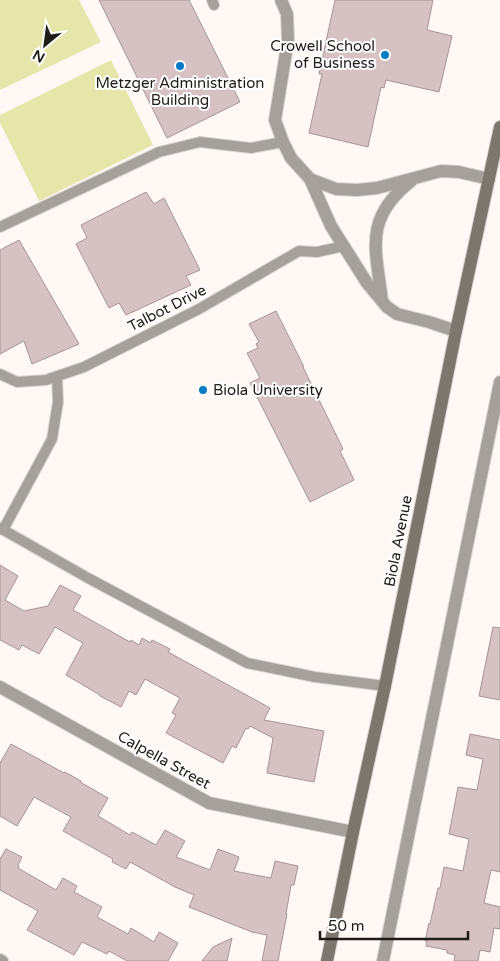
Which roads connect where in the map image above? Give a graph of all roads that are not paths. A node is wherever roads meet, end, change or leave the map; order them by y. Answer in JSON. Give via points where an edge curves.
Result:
{"nodes":[{"id":1,"x":282,"y":0,"type":"edge"},
{"id":2,"x":500,"y":127,"type":"edge"},
{"id":3,"x":283,"y":142,"type":"junction"},
{"id":4,"x":414,"y":178,"type":"junction"},
{"id":5,"x":310,"y":179,"type":"junction"},
{"id":6,"x":489,"y":179,"type":"junction"},
{"id":7,"x":0,"y":226,"type":"edge"},
{"id":8,"x":344,"y":246,"type":"junction"},
{"id":9,"x":382,"y":301,"type":"junction"},
{"id":10,"x":456,"y":331,"type":"junction"},
{"id":11,"x":0,"y":374,"type":"edge"},
{"id":12,"x":58,"y":376,"type":"junction"},
{"id":13,"x":500,"y":382,"type":"edge"},
{"id":14,"x":2,"y":529,"type":"edge"},
{"id":15,"x":385,"y":686,"type":"junction"},
{"id":16,"x":0,"y":687,"type":"edge"},
{"id":17,"x":353,"y":832,"type":"junction"},
{"id":18,"x":327,"y":961,"type":"edge"},
{"id":19,"x":383,"y":961,"type":"edge"}],
"edges":[{"from":1,"to":3,"type":"street","via":[[287,14],[288,40],[275,120]]},
{"from":2,"to":6,"type":"street","name":"Biola Avenue"},
{"from":3,"to":5,"type":"street","via":[[291,158]]},
{"from":3,"to":7,"type":"lane","via":[[251,148],[200,142],[159,152]]},
{"from":4,"to":5,"type":"street","via":[[357,190],[336,189]]},
{"from":4,"to":6,"type":"street","via":[[441,171]]},
{"from":4,"to":9,"type":"street","via":[[391,201],[376,229]]},
{"from":5,"to":8,"type":"street","via":[[331,226]]},
{"from":6,"to":10,"type":"street","name":"Biola Avenue"},
{"from":8,"to":9,"type":"street"},
{"from":8,"to":12,"type":"lane","name":"Talbot Drive","via":[[317,252],[299,251],[199,309],[84,367]]},
{"from":9,"to":10,"type":"street","via":[[397,314]]},
{"from":10,"to":15,"type":"street","name":"Biola Avenue"},
{"from":11,"to":12,"type":"lane","name":"Talbot Drive","via":[[17,382]]},
{"from":12,"to":14,"type":"lane","via":[[52,439]]},
{"from":13,"to":19,"type":"street"},
{"from":14,"to":15,"type":"lane","via":[[247,663]]},
{"from":15,"to":17,"type":"street","name":"Biola Avenue"},
{"from":16,"to":17,"type":"street","name":"Calpella Street","via":[[209,803]]},
{"from":17,"to":18,"type":"street","name":"Biola Avenue"}]}
